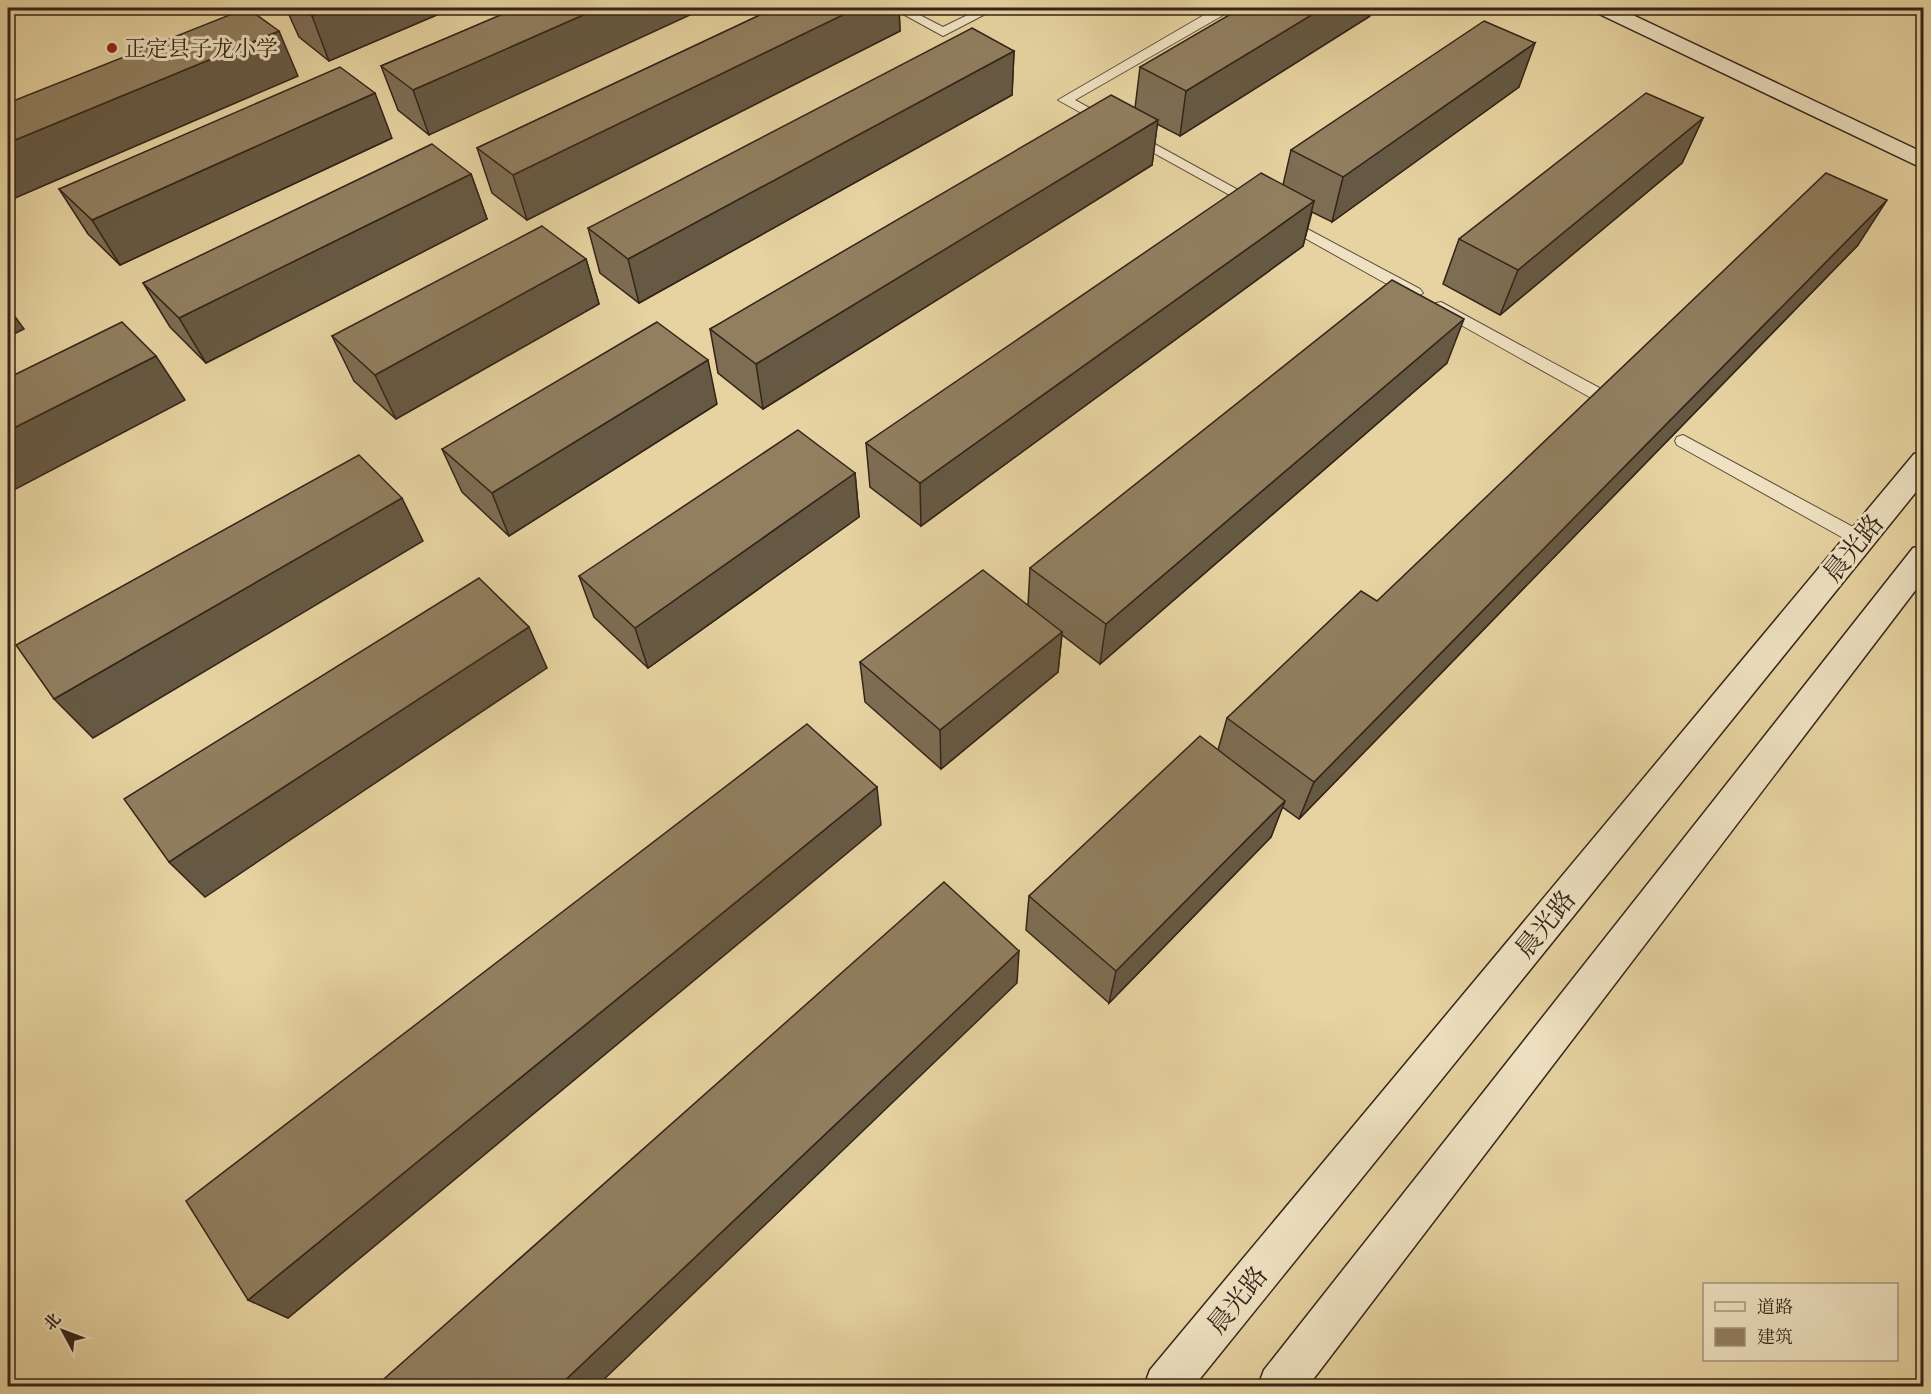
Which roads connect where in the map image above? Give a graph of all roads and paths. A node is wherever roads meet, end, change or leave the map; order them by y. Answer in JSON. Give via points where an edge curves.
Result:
{"nodes":[{"id":1,"x":898,"y":8,"type":"edge"},
{"id":2,"x":991,"y":8,"type":"edge"},
{"id":3,"x":1222,"y":8,"type":"edge"},
{"id":4,"x":1602,"y":8,"type":"edge"},
{"id":5,"x":1923,"y":162,"type":"edge"},
{"id":6,"x":1599,"y":394,"type":"edge"},
{"id":7,"x":1683,"y":441,"type":"edge"},
{"id":8,"x":1923,"y":461,"type":"edge"},
{"id":9,"x":1860,"y":539,"type":"junction"},
{"id":10,"x":1923,"y":556,"type":"edge"},
{"id":11,"x":1166,"y":1386,"type":"edge"},
{"id":12,"x":1280,"y":1386,"type":"edge"}],
"edges":[{"from":1,"to":2,"type":"lane","via":[[943,32]]},
{"from":3,"to":6,"type":"lane","via":[[1065,100]]},
{"from":4,"to":5,"type":"main road"},
{"from":7,"to":9,"type":"lane"},
{"from":8,"to":9,"type":"main road","name":"晨光路"},
{"from":9,"to":11,"type":"main road","name":"晨光路"},
{"from":10,"to":12,"type":"main road"}]}
